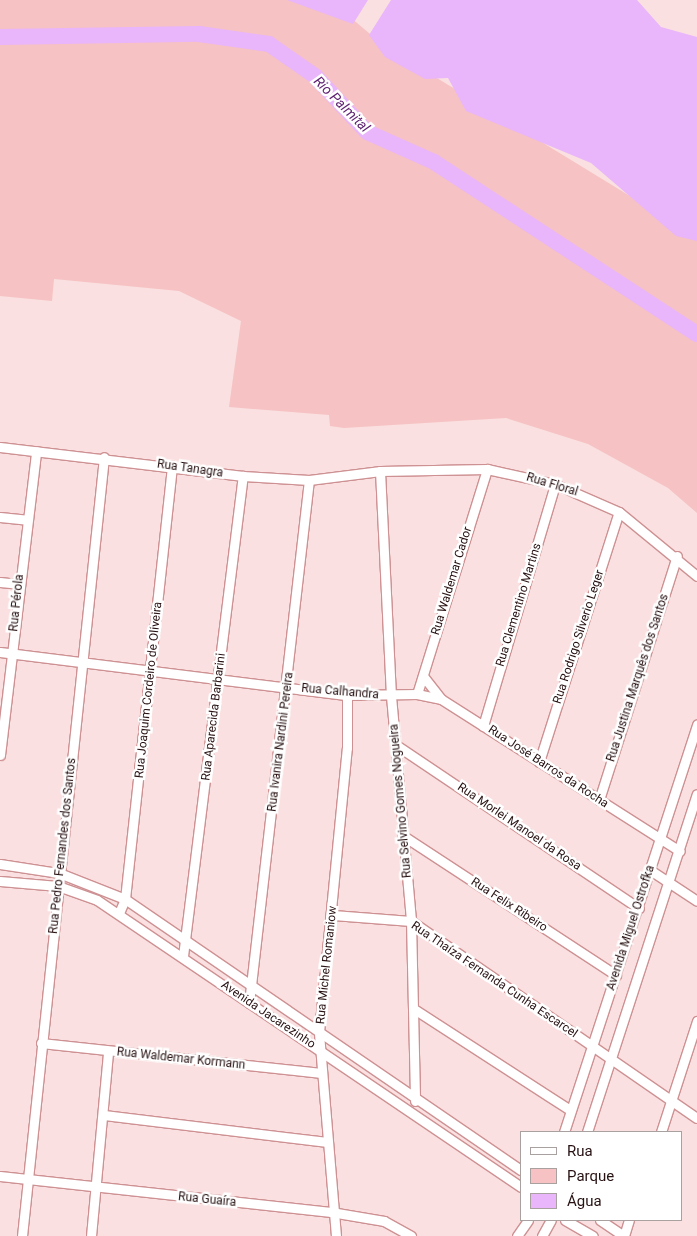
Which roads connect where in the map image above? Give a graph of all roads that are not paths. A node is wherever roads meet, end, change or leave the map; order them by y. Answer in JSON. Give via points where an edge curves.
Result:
{"nodes":[{"id":1,"x":0,"y":447,"type":"edge"},
{"id":2,"x":36,"y":451,"type":"junction"},
{"id":3,"x":104,"y":457,"type":"junction"},
{"id":4,"x":172,"y":466,"type":"junction"},
{"id":5,"x":487,"y":469,"type":"junction"},
{"id":6,"x":380,"y":471,"type":"junction"},
{"id":7,"x":242,"y":476,"type":"junction"},
{"id":8,"x":309,"y":480,"type":"junction"},
{"id":9,"x":555,"y":484,"type":"junction"},
{"id":10,"x":619,"y":512,"type":"junction"},
{"id":11,"x":0,"y":517,"type":"edge"},
{"id":12,"x":27,"y":520,"type":"junction"},
{"id":13,"x":676,"y":556,"type":"junction"},
{"id":14,"x":697,"y":576,"type":"edge"},
{"id":15,"x":0,"y":582,"type":"edge"},
{"id":16,"x":18,"y":584,"type":"junction"},
{"id":17,"x":0,"y":652,"type":"edge"},
{"id":18,"x":12,"y":653,"type":"junction"},
{"id":19,"x":84,"y":661,"type":"junction"},
{"id":20,"x":151,"y":670,"type":"junction"},
{"id":21,"x":423,"y":676,"type":"junction"},
{"id":22,"x":218,"y":678,"type":"junction"},
{"id":23,"x":288,"y":688,"type":"junction"},
{"id":24,"x":417,"y":694,"type":"junction"},
{"id":25,"x":347,"y":695,"type":"junction"},
{"id":26,"x":391,"y":696,"type":"junction"},
{"id":27,"x":442,"y":699,"type":"junction"},
{"id":28,"x":2,"y":721,"type":"edge"},
{"id":29,"x":697,"y":724,"type":"edge"},
{"id":30,"x":483,"y":726,"type":"junction"},
{"id":31,"x":399,"y":747,"type":"junction"},
{"id":32,"x":0,"y":755,"type":"edge"},
{"id":33,"x":539,"y":762,"type":"junction"},
{"id":34,"x":697,"y":794,"type":"edge"},
{"id":35,"x":599,"y":800,"type":"junction"},
{"id":36,"x":402,"y":835,"type":"junction"},
{"id":37,"x":661,"y":840,"type":"junction"},
{"id":38,"x":680,"y":851,"type":"junction"},
{"id":39,"x":0,"y":864,"type":"edge"},
{"id":40,"x":650,"y":870,"type":"junction"},
{"id":41,"x":59,"y":873,"type":"junction"},
{"id":42,"x":0,"y":881,"type":"edge"},
{"id":43,"x":670,"y":883,"type":"junction"},
{"id":44,"x":58,"y":886,"type":"junction"},
{"id":45,"x":125,"y":899,"type":"junction"},
{"id":46,"x":697,"y":901,"type":"edge"},
{"id":47,"x":640,"y":908,"type":"junction"},
{"id":48,"x":119,"y":913,"type":"junction"},
{"id":49,"x":333,"y":915,"type":"junction"},
{"id":50,"x":411,"y":921,"type":"junction"},
{"id":51,"x":188,"y":942,"type":"junction"},
{"id":52,"x":183,"y":956,"type":"junction"},
{"id":53,"x":616,"y":974,"type":"junction"},
{"id":54,"x":252,"y":987,"type":"junction"},
{"id":55,"x":249,"y":1003,"type":"junction"},
{"id":56,"x":414,"y":1009,"type":"junction"},
{"id":57,"x":697,"y":1021,"type":"edge"},
{"id":58,"x":319,"y":1032,"type":"junction"},
{"id":59,"x":41,"y":1043,"type":"junction"},
{"id":60,"x":593,"y":1047,"type":"junction"},
{"id":61,"x":108,"y":1051,"type":"junction"},
{"id":62,"x":321,"y":1052,"type":"junction"},
{"id":63,"x":611,"y":1059,"type":"junction"},
{"id":64,"x":321,"y":1073,"type":"junction"},
{"id":65,"x":415,"y":1101,"type":"junction"},
{"id":66,"x":671,"y":1102,"type":"junction"},
{"id":67,"x":570,"y":1110,"type":"junction"},
{"id":68,"x":104,"y":1114,"type":"junction"},
{"id":69,"x":697,"y":1118,"type":"edge"},
{"id":70,"x":564,"y":1131,"type":"edge"},
{"id":71,"x":587,"y":1131,"type":"edge"},
{"id":72,"x":660,"y":1131,"type":"edge"},
{"id":73,"x":327,"y":1142,"type":"junction"},
{"id":74,"x":520,"y":1169,"type":"edge"},
{"id":75,"x":0,"y":1176,"type":"edge"},
{"id":76,"x":28,"y":1179,"type":"junction"},
{"id":77,"x":520,"y":1186,"type":"edge"},
{"id":78,"x":97,"y":1188,"type":"junction"},
{"id":79,"x":331,"y":1212,"type":"junction"},
{"id":80,"x":527,"y":1221,"type":"edge"},
{"id":81,"x":550,"y":1221,"type":"edge"},
{"id":82,"x":567,"y":1221,"type":"edge"},
{"id":83,"x":602,"y":1221,"type":"edge"},
{"id":84,"x":629,"y":1221,"type":"edge"},
{"id":85,"x":22,"y":1236,"type":"edge"},
{"id":86,"x":91,"y":1236,"type":"edge"},
{"id":87,"x":336,"y":1236,"type":"edge"},
{"id":88,"x":411,"y":1236,"type":"edge"},
{"id":89,"x":518,"y":1236,"type":"edge"},
{"id":90,"x":542,"y":1236,"type":"edge"},
{"id":91,"x":593,"y":1236,"type":"edge"},
{"id":92,"x":624,"y":1236,"type":"edge"}],
"edges":[{"from":1,"to":2,"type":"street","name":"Rua Tanagra"},
{"from":2,"to":3,"type":"street","name":"Rua Tanagra"},
{"from":2,"to":12,"type":"street","name":"Rua Pérola"},
{"from":3,"to":4,"type":"street","name":"Rua Tanagra"},
{"from":3,"to":19,"type":"street","name":"Rua Pedro Fernandes dos Santos"},
{"from":4,"to":7,"type":"street","name":"Rua Tanagra"},
{"from":4,"to":20,"type":"street","name":"Rua Joaquim Cordeiro de Oliveira"},
{"from":5,"to":6,"type":"street","name":"Rua Floral"},
{"from":5,"to":9,"type":"street","name":"Rua Floral"},
{"from":5,"to":21,"type":"street","name":"Rua Waldemar Cador"},
{"from":6,"to":8,"type":"street","name":"Rua Tanagra"},
{"from":6,"to":26,"type":"street","name":"Rua Selvino Gomes Nogueira"},
{"from":7,"to":8,"type":"street","name":"Rua Tanagra"},
{"from":7,"to":22,"type":"street","name":"Rua Aparecida Barbarini"},
{"from":8,"to":23,"type":"street","name":"Rua Ivanira Nardini Pereira"},
{"from":9,"to":10,"type":"street","name":"Rua Floral"},
{"from":9,"to":30,"type":"street","name":"Rua Clementino Martins"},
{"from":10,"to":13,"type":"street","name":"Rua Floral"},
{"from":10,"to":33,"type":"street","name":"Rua Rodrigo Silverio Leger"},
{"from":11,"to":12,"type":"street"},
{"from":12,"to":16,"type":"street","name":"Rua Pérola"},
{"from":13,"to":14,"type":"street","name":"Rua Floral"},
{"from":13,"to":35,"type":"street","name":"Rua Justina Marquês dos Santos"},
{"from":15,"to":16,"type":"street"},
{"from":16,"to":18,"type":"street","name":"Rua Pérola"},
{"from":17,"to":18,"type":"street","name":"Rua Calhandra"},
{"from":18,"to":19,"type":"street","name":"Rua Calhandra"},
{"from":18,"to":28,"type":"street","name":"Rua Pérola"},
{"from":19,"to":20,"type":"street","name":"Rua Calhandra"},
{"from":19,"to":41,"type":"street","name":"Rua Pedro Fernandes dos Santos"},
{"from":20,"to":22,"type":"street","name":"Rua Calhandra"},
{"from":20,"to":45,"type":"street","name":"Rua Joaquim Cordeiro de Oliveira"},
{"from":21,"to":24,"type":"street","name":"Rua Waldemar Cador"},
{"from":21,"to":27,"type":"street","name":"Rua José Barros da Rocha"},
{"from":22,"to":23,"type":"street","name":"Rua Calhandra"},
{"from":22,"to":51,"type":"street","name":"Rua Aparecida Barbarini"},
{"from":23,"to":25,"type":"street","name":"Rua Calhandra"},
{"from":23,"to":54,"type":"street","name":"Rua Ivanira Nardini Pereira"},
{"from":24,"to":26,"type":"street","name":"Rua Calhandra"},
{"from":24,"to":27,"type":"street","name":"Rua Calhandra"},
{"from":25,"to":26,"type":"street","name":"Rua Calhandra"},
{"from":25,"to":49,"type":"street","name":"Rua Michel Romaniow","via":[[348,748]]},
{"from":26,"to":31,"type":"street","name":"Rua Selvino Gomes Nogueira"},
{"from":27,"to":30,"type":"street","name":"Rua José Barros da Rocha"},
{"from":28,"to":32,"type":"street","name":"Rua Pérola"},
{"from":29,"to":37,"type":"street","name":"Avenida Miguel Ostrofka"},
{"from":30,"to":33,"type":"street","name":"Rua José Barros da Rocha"},
{"from":31,"to":36,"type":"street","name":"Rua Selvino Gomes Nogueira"},
{"from":31,"to":47,"type":"street","name":"Rua Morlei Manoel da Rosa"},
{"from":33,"to":35,"type":"street","name":"Rua José Barros da Rocha"},
{"from":34,"to":38,"type":"street","name":"Avenida Miguel Ostrofka"},
{"from":35,"to":37,"type":"street","name":"Rua José Barros da Rocha"},
{"from":36,"to":50,"type":"street","name":"Rua Selvino Gomes Nogueira"},
{"from":36,"to":53,"type":"street","name":"Rua Felix Ribeiro"},
{"from":37,"to":38,"type":"street","name":"Rua José Barros da Rocha"},
{"from":37,"to":40,"type":"street","name":"Avenida Miguel Ostrofka"},
{"from":38,"to":43,"type":"street","name":"Avenida Miguel Ostrofka"},
{"from":39,"to":41,"type":"street","name":"Avenida Jacarezinho"},
{"from":40,"to":43,"type":"street"},
{"from":40,"to":47,"type":"street","name":"Avenida Miguel Ostrofka"},
{"from":41,"to":44,"type":"street","name":"Rua Pedro Fernandes dos Santos"},
{"from":41,"to":45,"type":"street","name":"Avenida Jacarezinho"},
{"from":42,"to":44,"type":"street","name":"Avenida Jacarezinho"},
{"from":43,"to":46,"type":"street"},
{"from":43,"to":63,"type":"street","name":"Avenida Miguel Ostrofka"},
{"from":44,"to":48,"type":"street","name":"Avenida Jacarezinho","via":[[87,895]]},
{"from":44,"to":59,"type":"street","name":"Rua Pedro Fernandes dos Santos"},
{"from":45,"to":48,"type":"street","name":"Rua Joaquim Cordeiro de Oliveira"},
{"from":45,"to":51,"type":"street","name":"Avenida Jacarezinho"},
{"from":47,"to":53,"type":"street","name":"Avenida Miguel Ostrofka"},
{"from":48,"to":52,"type":"street","name":"Avenida Jacarezinho"},
{"from":49,"to":50,"type":"street","name":"Rua Thaíza Fernanda Cunha Escarcel"},
{"from":49,"to":58,"type":"street","name":"Rua Michel Romaniow"},
{"from":50,"to":56,"type":"street","name":"Rua Selvino Gomes Nogueira"},
{"from":50,"to":60,"type":"street","name":"Rua Thaíza Fernanda Cunha Escarcel"},
{"from":51,"to":52,"type":"street","name":"Rua Aparecida Barbarini"},
{"from":51,"to":54,"type":"street","name":"Avenida Jacarezinho"},
{"from":52,"to":55,"type":"street","name":"Avenida Jacarezinho"},
{"from":53,"to":60,"type":"street","name":"Avenida Miguel Ostrofka"},
{"from":54,"to":55,"type":"street","name":"Rua Ivanira Nardini Pereira"},
{"from":54,"to":58,"type":"street","name":"Avenida Jacarezinho"},
{"from":55,"to":62,"type":"street","name":"Avenida Jacarezinho"},
{"from":56,"to":65,"type":"street","name":"Rua Selvino Gomes Nogueira"},
{"from":56,"to":67,"type":"street"},
{"from":57,"to":66,"type":"street"},
{"from":58,"to":62,"type":"street","name":"Rua Michel Romaniow"},
{"from":58,"to":65,"type":"street","name":"Avenida Jacarezinho"},
{"from":59,"to":61,"type":"street","name":"Rua Waldemar Kormann"},
{"from":59,"to":76,"type":"street","name":"Rua Pedro Fernandes dos Santos"},
{"from":60,"to":63,"type":"street","name":"Rua Thaíza Fernanda Cunha Escarcel"},
{"from":60,"to":67,"type":"street","name":"Avenida Miguel Ostrofka"},
{"from":61,"to":64,"type":"street","name":"Rua Waldemar Kormann"},
{"from":61,"to":68,"type":"street"},
{"from":62,"to":64,"type":"street","name":"Rua Michel Romaniow"},
{"from":62,"to":77,"type":"street","name":"Avenida Jacarezinho"},
{"from":63,"to":66,"type":"street","name":"Rua Thaíza Fernanda Cunha Escarcel"},
{"from":63,"to":71,"type":"street","name":"Avenida Miguel Ostrofka"},
{"from":64,"to":73,"type":"street","name":"Rua Michel Romaniow"},
{"from":65,"to":74,"type":"street","name":"Avenida Jacarezinho"},
{"from":66,"to":69,"type":"street","name":"Rua Thaíza Fernanda Cunha Escarcel"},
{"from":66,"to":72,"type":"street"},
{"from":67,"to":70,"type":"street","name":"Avenida Miguel Ostrofka"},
{"from":68,"to":73,"type":"street"},
{"from":68,"to":78,"type":"street"},
{"from":73,"to":79,"type":"street","name":"Rua Michel Romaniow"},
{"from":75,"to":76,"type":"street","name":"Rua Guaíra"},
{"from":76,"to":78,"type":"street","name":"Rua Guaíra"},
{"from":76,"to":85,"type":"street","name":"Rua Pedro Fernandes dos Santos"},
{"from":78,"to":79,"type":"street","name":"Rua Guaíra"},
{"from":78,"to":86,"type":"street"},
{"from":79,"to":87,"type":"street","name":"Rua Michel Romaniow"},
{"from":79,"to":88,"type":"street","name":"Rua Guaíra","via":[[384,1221]]},
{"from":80,"to":89,"type":"street"},
{"from":81,"to":90,"type":"street"},
{"from":82,"to":91,"type":"street"},
{"from":83,"to":92,"type":"street"},
{"from":84,"to":92,"type":"street"}]}
